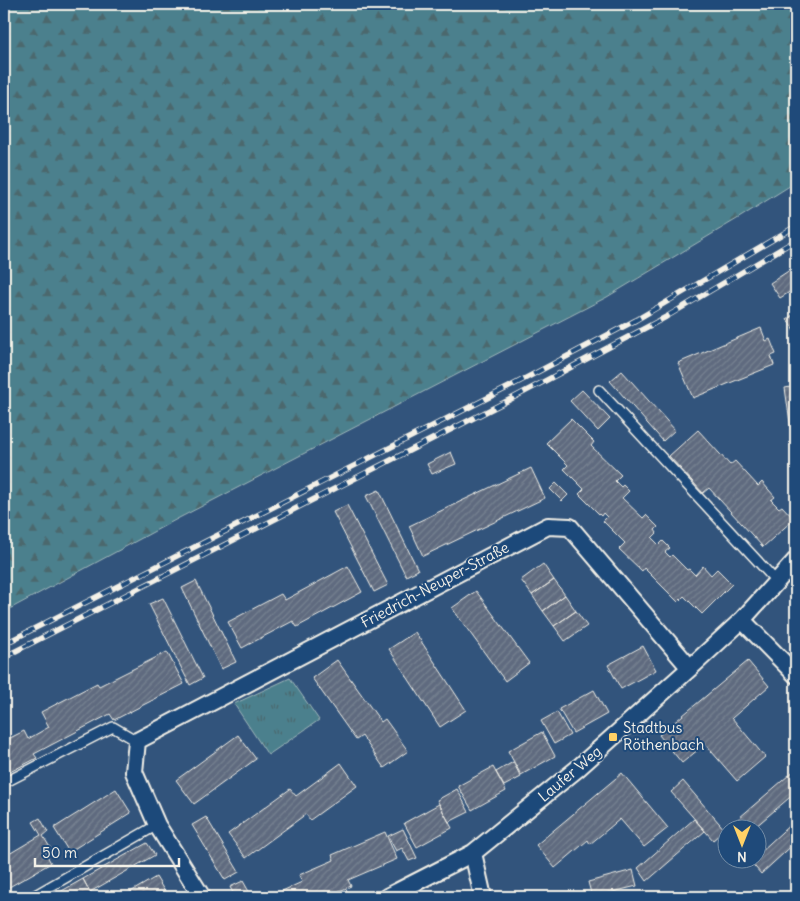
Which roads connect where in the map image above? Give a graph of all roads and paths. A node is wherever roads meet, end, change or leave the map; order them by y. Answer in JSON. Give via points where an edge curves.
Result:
{"nodes":[{"id":1,"x":599,"y":390,"type":"dead end"},
{"id":2,"x":796,"y":560,"type":"edge"},
{"id":3,"x":776,"y":582,"type":"junction"},
{"id":4,"x":742,"y":620,"type":"junction"},
{"id":5,"x":690,"y":668,"type":"junction"},
{"id":6,"x":796,"y":675,"type":"edge"},
{"id":7,"x":138,"y":740,"type":"junction"},
{"id":8,"x":4,"y":783,"type":"edge"},
{"id":9,"x":157,"y":825,"type":"junction"},
{"id":10,"x":473,"y":853,"type":"junction"},
{"id":11,"x":32,"y":897,"type":"edge"},
{"id":12,"x":202,"y":897,"type":"edge"},
{"id":13,"x":386,"y":897,"type":"edge"},
{"id":14,"x":482,"y":897,"type":"edge"}],
"edges":[{"from":1,"to":3,"type":"lane"},
{"from":2,"to":3,"type":"street","name":"Laufer Weg"},
{"from":3,"to":4,"type":"street","name":"Laufer Weg"},
{"from":4,"to":5,"type":"street","name":"Laufer Weg"},
{"from":4,"to":6,"type":"street"},
{"from":5,"to":7,"type":"street","name":"Friedrich-Neuper-Straße","via":[[570,527],[548,526]]},
{"from":5,"to":10,"type":"street","name":"Laufer Weg","via":[[577,769]]},
{"from":7,"to":8,"type":"lane","via":[[113,727]]},
{"from":7,"to":9,"type":"street","via":[[134,772]]},
{"from":9,"to":11,"type":"lane"},
{"from":9,"to":12,"type":"street"},
{"from":10,"to":13,"type":"street","name":"Laufer Weg"},
{"from":10,"to":14,"type":"street"}]}
